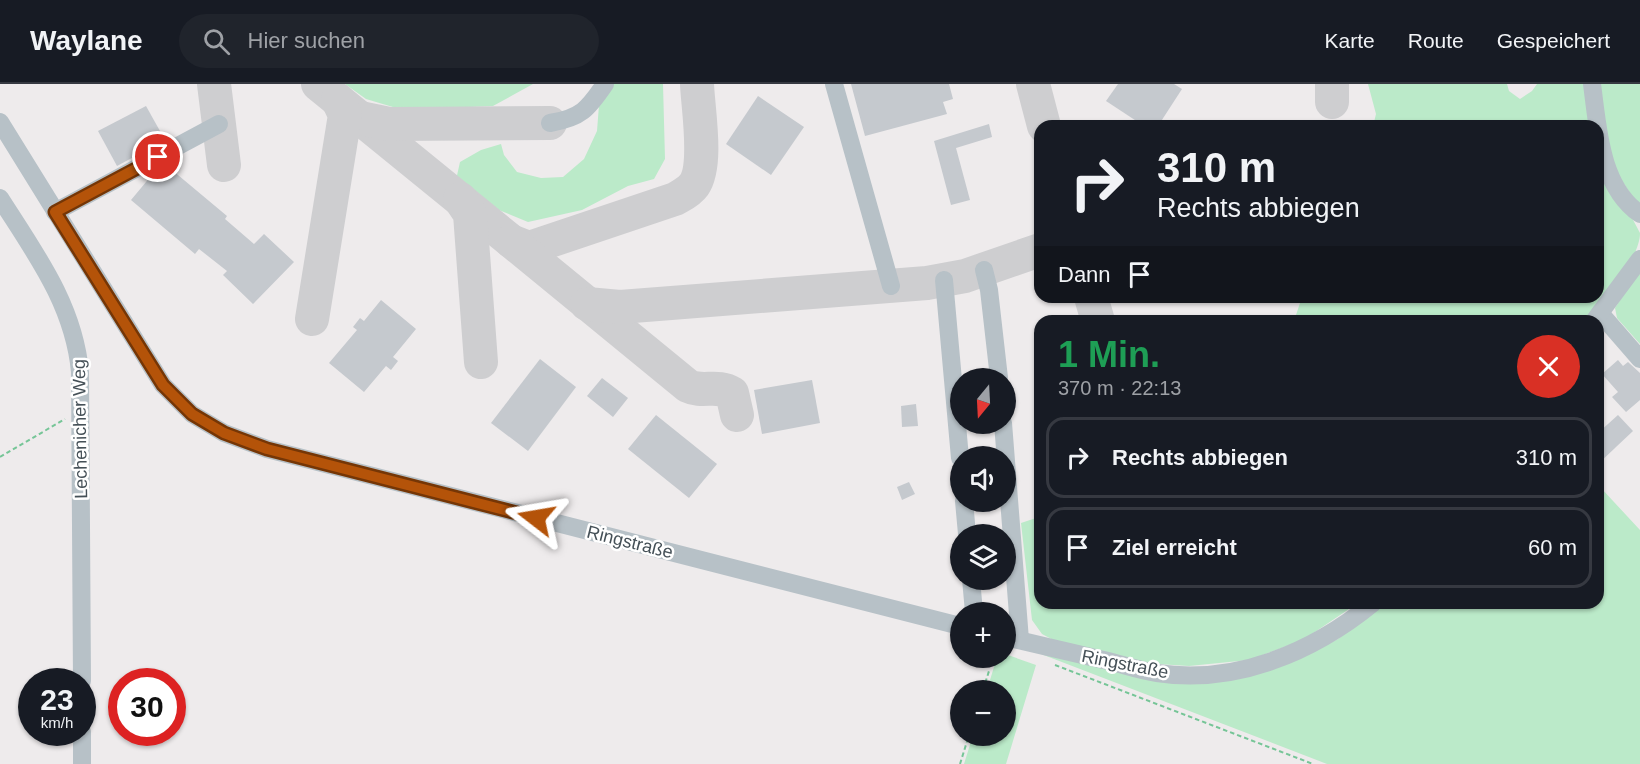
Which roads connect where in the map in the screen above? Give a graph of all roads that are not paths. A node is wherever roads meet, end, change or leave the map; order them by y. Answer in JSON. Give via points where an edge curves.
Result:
{"nodes":[{"id":1,"x":606,"y":84,"type":"edge"},
{"id":2,"x":834,"y":84,"type":"edge"},
{"id":3,"x":1592,"y":84,"type":"edge"},
{"id":4,"x":1597,"y":120,"type":"edge"},
{"id":5,"x":0,"y":122,"type":"edge"},
{"id":6,"x":550,"y":123,"type":"dead end"},
{"id":7,"x":219,"y":124,"type":"dead end"},
{"id":8,"x":1604,"y":156,"type":"edge"},
{"id":9,"x":0,"y":198,"type":"edge"},
{"id":10,"x":55,"y":212,"type":"junction"},
{"id":11,"x":1640,"y":214,"type":"edge"},
{"id":12,"x":1640,"y":259,"type":"edge"},
{"id":13,"x":984,"y":270,"type":"dead end"},
{"id":14,"x":944,"y":280,"type":"dead end"},
{"id":15,"x":891,"y":286,"type":"dead end"},
{"id":16,"x":1598,"y":315,"type":"edge"},
{"id":17,"x":1604,"y":324,"type":"edge"},
{"id":18,"x":1640,"y":359,"type":"edge"},
{"id":19,"x":998,"y":368,"type":"edge"},
{"id":20,"x":1004,"y":434,"type":"edge"},
{"id":21,"x":959,"y":446,"type":"edge"},
{"id":22,"x":1011,"y":602,"type":"edge"},
{"id":23,"x":1366,"y":609,"type":"edge"},
{"id":24,"x":950,"y":623,"type":"edge"},
{"id":25,"x":1016,"y":639,"type":"edge"},
{"id":26,"x":82,"y":668,"type":"edge"},
{"id":27,"x":82,"y":746,"type":"edge"},
{"id":28,"x":82,"y":764,"type":"edge"}],
"edges":[{"from":1,"to":6,"type":"street","via":[[591,105],[570,120]]},
{"from":2,"to":15,"type":"street"},
{"from":3,"to":4,"type":"street"},
{"from":5,"to":10,"type":"street","name":"Ringstraße"},
{"from":7,"to":10,"type":"street"},
{"from":8,"to":11,"type":"street","via":[[1613,183]]},
{"from":9,"to":26,"type":"street","name":"Lechenicher Weg","via":[[64,304],[78,349]]},
{"from":10,"to":24,"type":"street","name":"Ringstraße","via":[[163,385],[192,414],[224,433],[267,449]]},
{"from":12,"to":16,"type":"street"},
{"from":13,"to":19,"type":"street"},
{"from":14,"to":21,"type":"street"},
{"from":17,"to":18,"type":"street"},
{"from":20,"to":22,"type":"street"},
{"from":23,"to":25,"type":"street","name":"Ringstraße","via":[[1310,647],[1269,663],[1197,675],[1157,673]]},
{"from":27,"to":28,"type":"street"}]}
